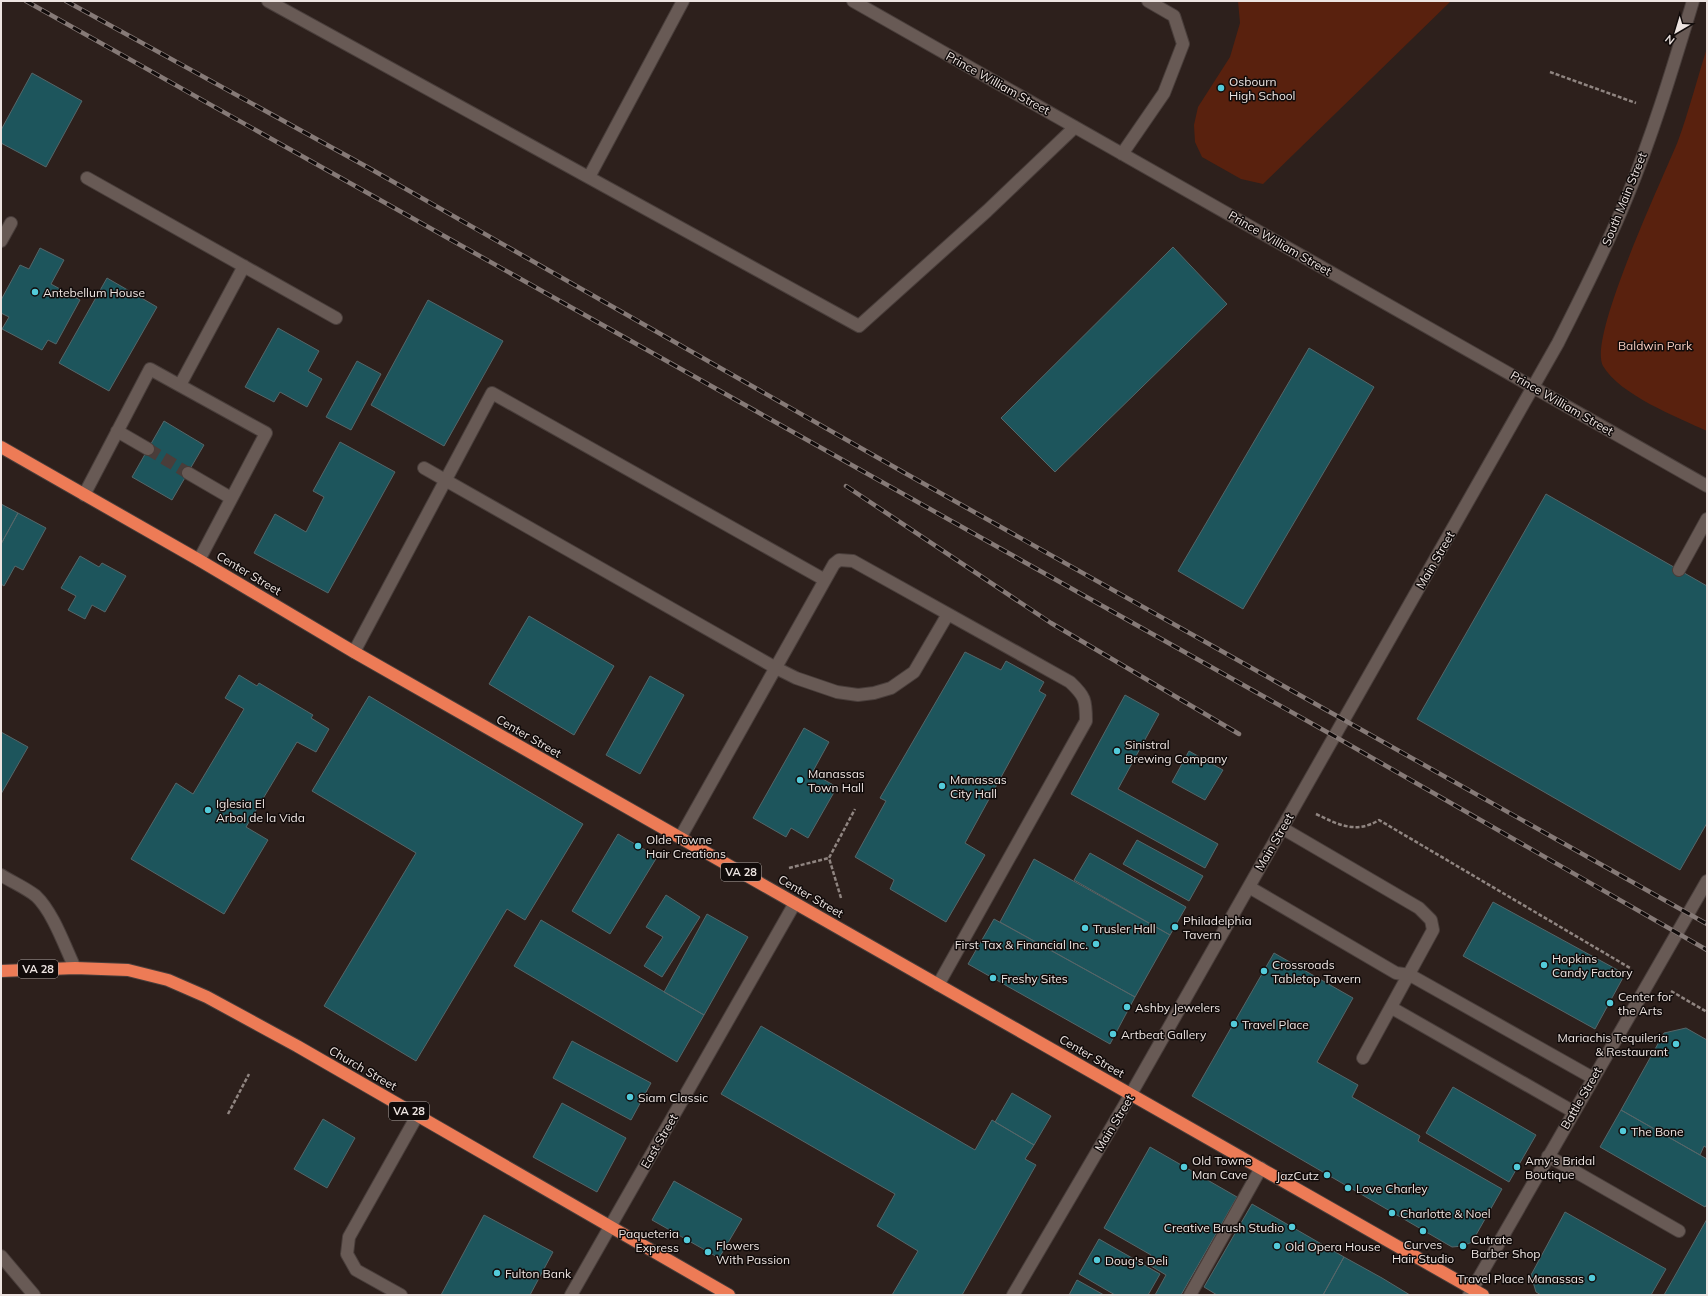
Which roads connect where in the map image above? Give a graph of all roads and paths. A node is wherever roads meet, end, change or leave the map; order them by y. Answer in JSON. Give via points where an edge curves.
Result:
{"nodes":[{"id":1,"x":268,"y":1,"type":"edge"},
{"id":2,"x":683,"y":1,"type":"edge"},
{"id":3,"x":852,"y":1,"type":"edge"},
{"id":4,"x":1148,"y":1,"type":"edge"},
{"id":5,"x":1693,"y":1,"type":"edge"},
{"id":6,"x":1550,"y":72,"type":"dead end"},
{"id":7,"x":1616,"y":96,"type":"dead end"},
{"id":8,"x":1075,"y":127,"type":"junction"},
{"id":9,"x":1122,"y":154,"type":"junction"},
{"id":10,"x":589,"y":177,"type":"junction"},
{"id":11,"x":87,"y":178,"type":"dead end"},
{"id":12,"x":11,"y":223,"type":"dead end"},
{"id":13,"x":1,"y":241,"type":"edge"},
{"id":14,"x":244,"y":266,"type":"junction"},
{"id":15,"x":336,"y":318,"type":"dead end"},
{"id":16,"x":180,"y":385,"type":"junction"},
{"id":17,"x":1533,"y":387,"type":"junction"},
{"id":18,"x":117,"y":431,"type":"junction"},
{"id":19,"x":1,"y":447,"type":"edge"},
{"id":20,"x":148,"y":449,"type":"tunnel mouth"},
{"id":21,"x":424,"y":468,"type":"dead end"},
{"id":22,"x":188,"y":473,"type":"tunnel mouth"},
{"id":23,"x":444,"y":480,"type":"junction"},
{"id":24,"x":1707,"y":486,"type":"edge"},
{"id":25,"x":84,"y":495,"type":"junction"},
{"id":26,"x":231,"y":498,"type":"junction"},
{"id":27,"x":1707,"y":519,"type":"edge"},
{"id":28,"x":199,"y":560,"type":"junction"},
{"id":29,"x":1679,"y":570,"type":"dead end"},
{"id":30,"x":825,"y":580,"type":"junction"},
{"id":31,"x":948,"y":614,"type":"junction"},
{"id":32,"x":354,"y":652,"type":"junction"},
{"id":33,"x":776,"y":668,"type":"junction"},
{"id":34,"x":1296,"y":804,"type":"junction"},
{"id":35,"x":855,"y":809,"type":"dead end"},
{"id":36,"x":1282,"y":828,"type":"junction"},
{"id":37,"x":680,"y":838,"type":"junction"},
{"id":38,"x":829,"y":858,"type":"junction"},
{"id":39,"x":789,"y":868,"type":"dead end"},
{"id":40,"x":1,"y":875,"type":"edge"},
{"id":41,"x":1707,"y":882,"type":"edge"},
{"id":42,"x":1249,"y":887,"type":"junction"},
{"id":43,"x":842,"y":898,"type":"dead end"},
{"id":44,"x":795,"y":903,"type":"junction"},
{"id":45,"x":74,"y":968,"type":"junction"},
{"id":46,"x":1,"y":971,"type":"edge"},
{"id":47,"x":1410,"y":975,"type":"junction"},
{"id":48,"x":1650,"y":980,"type":"junction"},
{"id":49,"x":938,"y":985,"type":"junction"},
{"id":50,"x":1392,"y":1008,"type":"junction"},
{"id":51,"x":1707,"y":1012,"type":"edge"},
{"id":52,"x":1363,"y":1058,"type":"dead end"},
{"id":53,"x":250,"y":1074,"type":"dead end"},
{"id":54,"x":1593,"y":1078,"type":"junction"},
{"id":55,"x":1131,"y":1094,"type":"junction"},
{"id":56,"x":1574,"y":1112,"type":"junction"},
{"id":57,"x":228,"y":1114,"type":"dead end"},
{"id":58,"x":417,"y":1116,"type":"junction"},
{"id":59,"x":1548,"y":1156,"type":"junction"},
{"id":60,"x":1261,"y":1168,"type":"junction"},
{"id":61,"x":610,"y":1227,"type":"junction"},
{"id":62,"x":1679,"y":1231,"type":"dead end"},
{"id":63,"x":1,"y":1256,"type":"edge"},
{"id":64,"x":1470,"y":1292,"type":"edge"},
{"id":65,"x":34,"y":1295,"type":"edge"},
{"id":66,"x":401,"y":1295,"type":"edge"},
{"id":67,"x":571,"y":1295,"type":"edge"},
{"id":68,"x":729,"y":1295,"type":"edge"},
{"id":69,"x":1013,"y":1295,"type":"edge"},
{"id":70,"x":1190,"y":1295,"type":"edge"},
{"id":71,"x":1483,"y":1295,"type":"edge"}],
"edges":[{"from":1,"to":10,"type":"street"},
{"from":2,"to":10,"type":"street"},
{"from":3,"to":8,"type":"street","name":"Prince William Street"},
{"from":4,"to":9,"type":"street","via":[[1174,16],[1183,44],[1164,93]]},
{"from":5,"to":17,"type":"street","name":"South Main Street","via":[[1627,197],[1592,275]]},
{"from":6,"to":7,"type":"path"},
{"from":8,"to":9,"type":"street","name":"Prince William Street"},
{"from":8,"to":10,"type":"street","via":[[987,211],[859,326]]},
{"from":9,"to":17,"type":"street","name":"Prince William Street"},
{"from":11,"to":14,"type":"street"},
{"from":12,"to":13,"type":"street"},
{"from":14,"to":15,"type":"street"},
{"from":14,"to":16,"type":"street"},
{"from":16,"to":18,"type":"street","via":[[150,369]]},
{"from":16,"to":26,"type":"street","via":[[266,433]]},
{"from":17,"to":24,"type":"street","name":"Prince William Street"},
{"from":17,"to":34,"type":"street","name":"Main Street"},
{"from":18,"to":20,"type":"street"},
{"from":18,"to":25,"type":"street"},
{"from":19,"to":25,"type":"highway","name":"Center Street","number":"VA 28"},
{"from":21,"to":23,"type":"street"},
{"from":22,"to":26,"type":"street"},
{"from":23,"to":30,"type":"street","via":[[492,393]]},
{"from":23,"to":32,"type":"street"},
{"from":23,"to":33,"type":"street"},
{"from":25,"to":28,"type":"highway","name":"Center Street","number":"VA 28"},
{"from":26,"to":28,"type":"street"},
{"from":27,"to":29,"type":"street"},
{"from":28,"to":32,"type":"highway","name":"Center Street","number":"VA 28"},
{"from":30,"to":31,"type":"street","via":[[839,560],[853,561]]},
{"from":30,"to":33,"type":"street"},
{"from":31,"to":33,"type":"street","via":[[914,672],[891,688],[880,692],[858,695],[837,692]]},
{"from":31,"to":49,"type":"street","via":[[1070,682],[1082,694],[1086,721]]},
{"from":32,"to":37,"type":"highway","name":"Center Street","number":"VA 28"},
{"from":33,"to":37,"type":"street"},
{"from":34,"to":36,"type":"street","name":"Main Street"},
{"from":34,"to":48,"type":"path","via":[[1348,828],[1369,826],[1379,820]]},
{"from":35,"to":38,"type":"path"},
{"from":36,"to":42,"type":"street","name":"Main Street"},
{"from":36,"to":47,"type":"street","via":[[1419,908],[1431,920],[1433,930]]},
{"from":37,"to":44,"type":"highway","name":"Center Street","number":"VA 28"},
{"from":38,"to":39,"type":"path"},
{"from":38,"to":43,"type":"path"},
{"from":40,"to":45,"type":"street","via":[[37,897],[52,920]]},
{"from":41,"to":48,"type":"street","name":"Battle Street"},
{"from":42,"to":47,"type":"street","via":[[1396,973]]},
{"from":42,"to":55,"type":"street","name":"Main Street"},
{"from":44,"to":49,"type":"highway","name":"Center Street","number":"VA 28"},
{"from":44,"to":61,"type":"street","name":"East Street"},
{"from":45,"to":46,"type":"highway","number":"VA 28"},
{"from":45,"to":58,"type":"highway","name":"Church Street","number":"VA 28","via":[[128,970],[168,980],[206,997]]},
{"from":47,"to":50,"type":"street"},
{"from":47,"to":54,"type":"street"},
{"from":48,"to":51,"type":"path"},
{"from":48,"to":54,"type":"street","name":"Battle Street"},
{"from":49,"to":55,"type":"highway","name":"Center Street","number":"VA 28"},
{"from":50,"to":52,"type":"street"},
{"from":50,"to":56,"type":"street"},
{"from":53,"to":57,"type":"path"},
{"from":54,"to":56,"type":"street","name":"Battle Street"},
{"from":55,"to":60,"type":"highway","name":"Center Street","number":"VA 28"},
{"from":55,"to":69,"type":"street","name":"Main Street"},
{"from":56,"to":59,"type":"street","name":"Battle Street"},
{"from":58,"to":61,"type":"highway","name":"Church Street","number":"VA 28"},
{"from":58,"to":66,"type":"street","via":[[348,1237],[346,1254],[356,1270]]},
{"from":59,"to":62,"type":"street"},
{"from":59,"to":64,"type":"street","name":"Battle Street"},
{"from":60,"to":64,"type":"highway","name":"Center Street","number":"VA 28"},
{"from":60,"to":70,"type":"street"},
{"from":61,"to":67,"type":"street","name":"East Street"},
{"from":61,"to":68,"type":"highway","name":"Church Street","number":"VA 28"},
{"from":63,"to":65,"type":"street"},
{"from":64,"to":71,"type":"highway","name":"Center Street","number":"VA 28"}]}
